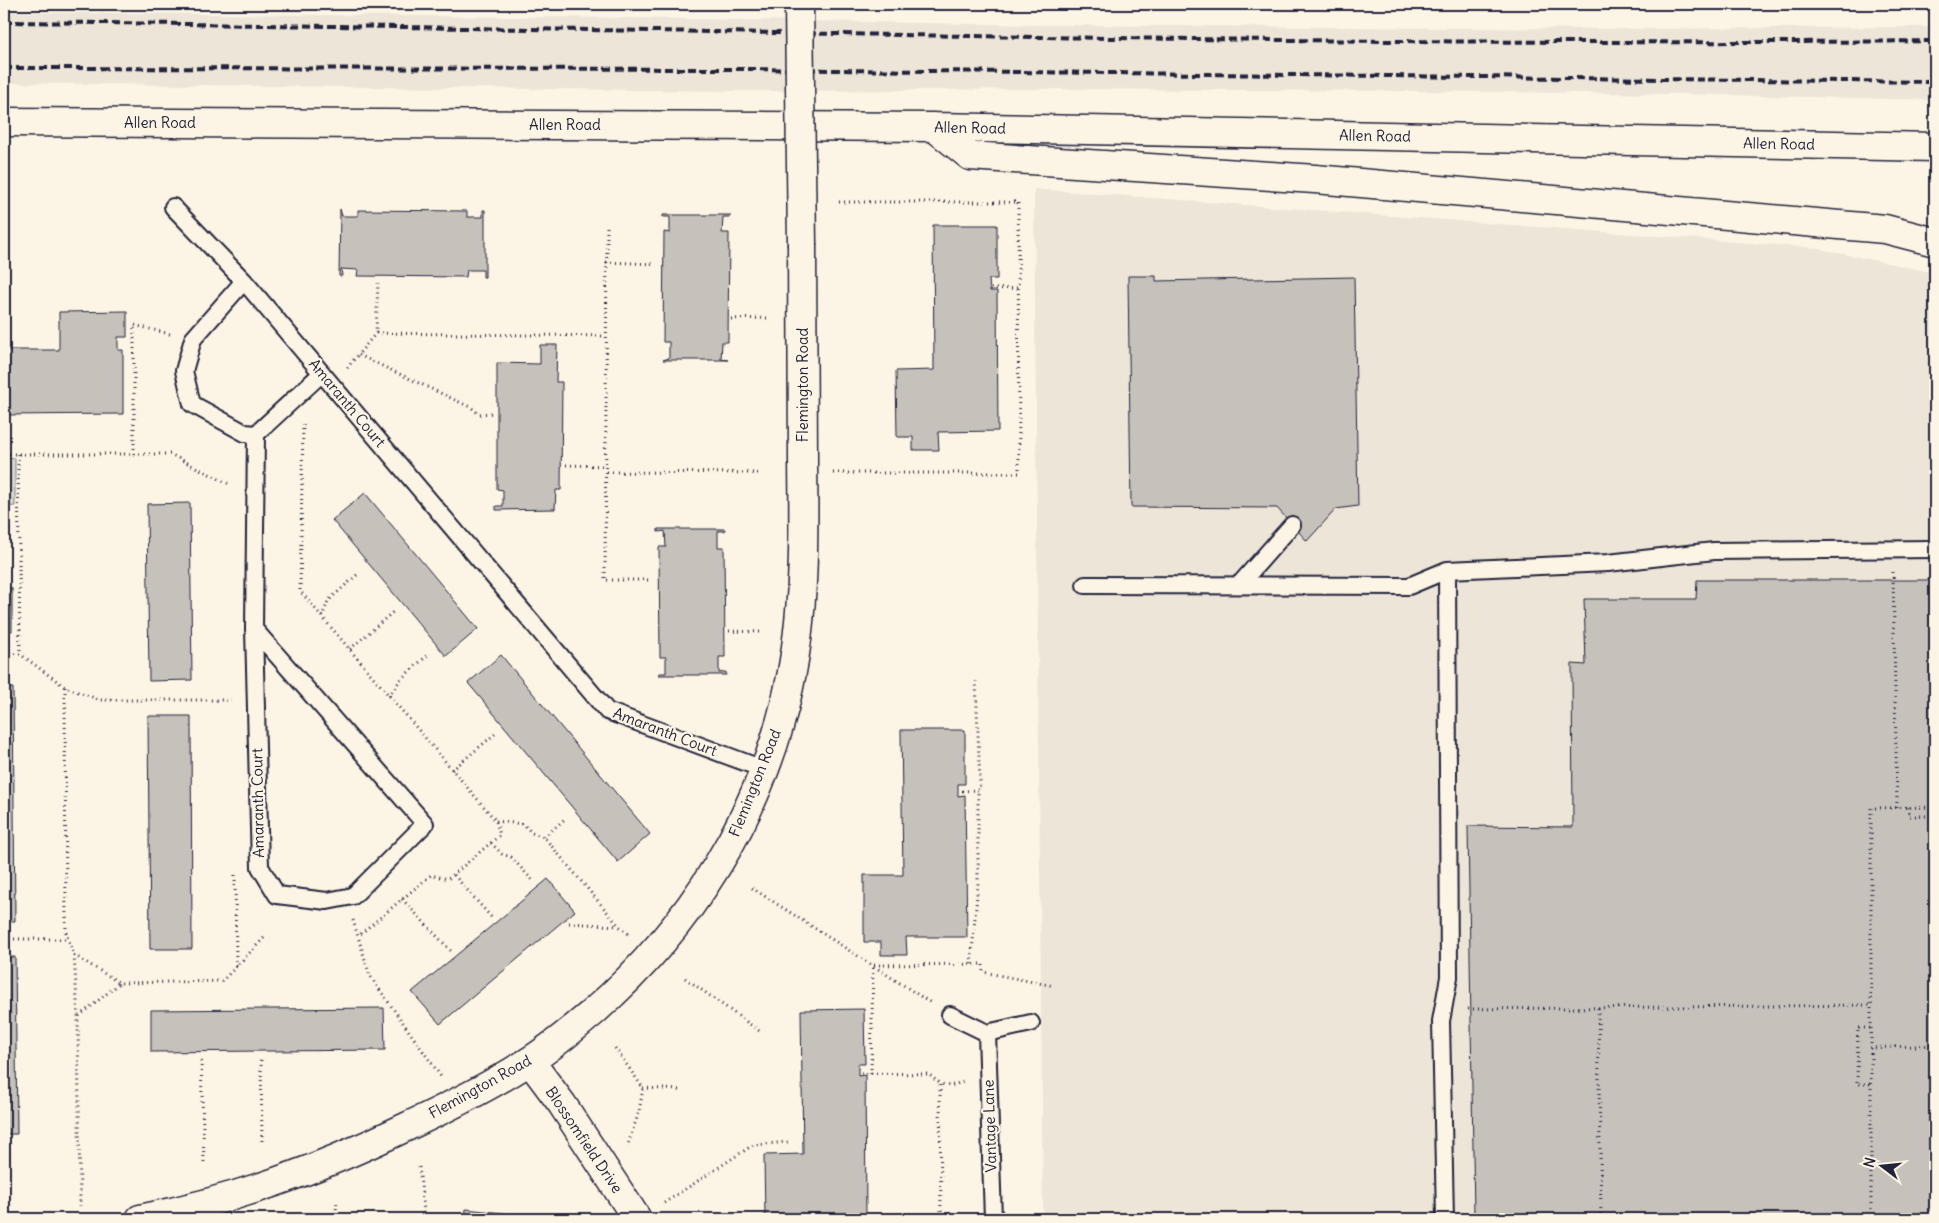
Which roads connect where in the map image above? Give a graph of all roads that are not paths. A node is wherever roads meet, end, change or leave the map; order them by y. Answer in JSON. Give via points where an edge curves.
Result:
{"nodes":[{"id":1,"x":799,"y":4,"type":"edge"},
{"id":2,"x":4,"y":122,"type":"edge"},
{"id":3,"x":934,"y":127,"type":"junction"},
{"id":4,"x":1935,"y":147,"type":"edge"},
{"id":5,"x":173,"y":207,"type":"dead end"},
{"id":6,"x":1935,"y":242,"type":"edge"},
{"id":7,"x":244,"y":281,"type":"junction"},
{"id":8,"x":327,"y":378,"type":"junction"},
{"id":9,"x":256,"y":434,"type":"junction"},
{"id":10,"x":1292,"y":525,"type":"dead end"},
{"id":11,"x":1935,"y":549,"type":"edge"},
{"id":12,"x":1448,"y":570,"type":"junction"},
{"id":13,"x":1085,"y":585,"type":"dead end"},
{"id":14,"x":1239,"y":585,"type":"junction"},
{"id":15,"x":254,"y":629,"type":"junction"},
{"id":16,"x":763,"y":769,"type":"junction"},
{"id":17,"x":950,"y":1015,"type":"road end"},
{"id":18,"x":1030,"y":1023,"type":"dead end"},
{"id":19,"x":986,"y":1033,"type":"junction"},
{"id":20,"x":530,"y":1060,"type":"junction"},
{"id":21,"x":140,"y":1219,"type":"edge"},
{"id":22,"x":637,"y":1219,"type":"edge"},
{"id":23,"x":993,"y":1219,"type":"edge"},
{"id":24,"x":1445,"y":1219,"type":"edge"}],
"edges":[{"from":1,"to":16,"type":"main road","name":"Flemington Road","bridge":true,"via":[[804,526],[798,633],[789,687]]},
{"from":2,"to":3,"type":"main road","name":"Allen Road"},
{"from":3,"to":4,"type":"main road","name":"Allen Road"},
{"from":3,"to":6,"type":"main road","via":[[970,156],[1315,179],[1876,228]]},
{"from":5,"to":7,"type":"lane","name":"Amaranth Court"},
{"from":7,"to":8,"type":"lane","name":"Amaranth Court"},
{"from":7,"to":9,"type":"lane","via":[[193,339],[184,371],[192,404],[245,433]]},
{"from":8,"to":9,"type":"lane","via":[[304,390]]},
{"from":8,"to":16,"type":"lane","name":"Amaranth Court","via":[[607,711]]},
{"from":9,"to":15,"type":"lane","name":"Amaranth Court"},
{"from":10,"to":14,"type":"lane"},
{"from":11,"to":12,"type":"lane","via":[[1714,551],[1608,563]]},
{"from":12,"to":14,"type":"lane","via":[[1408,586]]},
{"from":12,"to":24,"type":"lane","via":[[1449,977],[1441,1021]]},
{"from":13,"to":14,"type":"lane"},
{"from":15,"to":15,"type":"lane","name":"Amaranth Court","via":[[260,866],[277,895],[327,901],[353,896],[424,824]]},
{"from":16,"to":20,"type":"main road","name":"Flemington Road","via":[[718,866],[653,954],[613,994]]},
{"from":17,"to":19,"type":"lane"},
{"from":18,"to":19,"type":"lane"},
{"from":19,"to":23,"type":"lane","name":"Vantage Lane"},
{"from":20,"to":21,"type":"main road","name":"Flemington Road","via":[[459,1101],[341,1158],[210,1204]]},
{"from":20,"to":22,"type":"main road","name":"Blossomfield Drive"}]}
